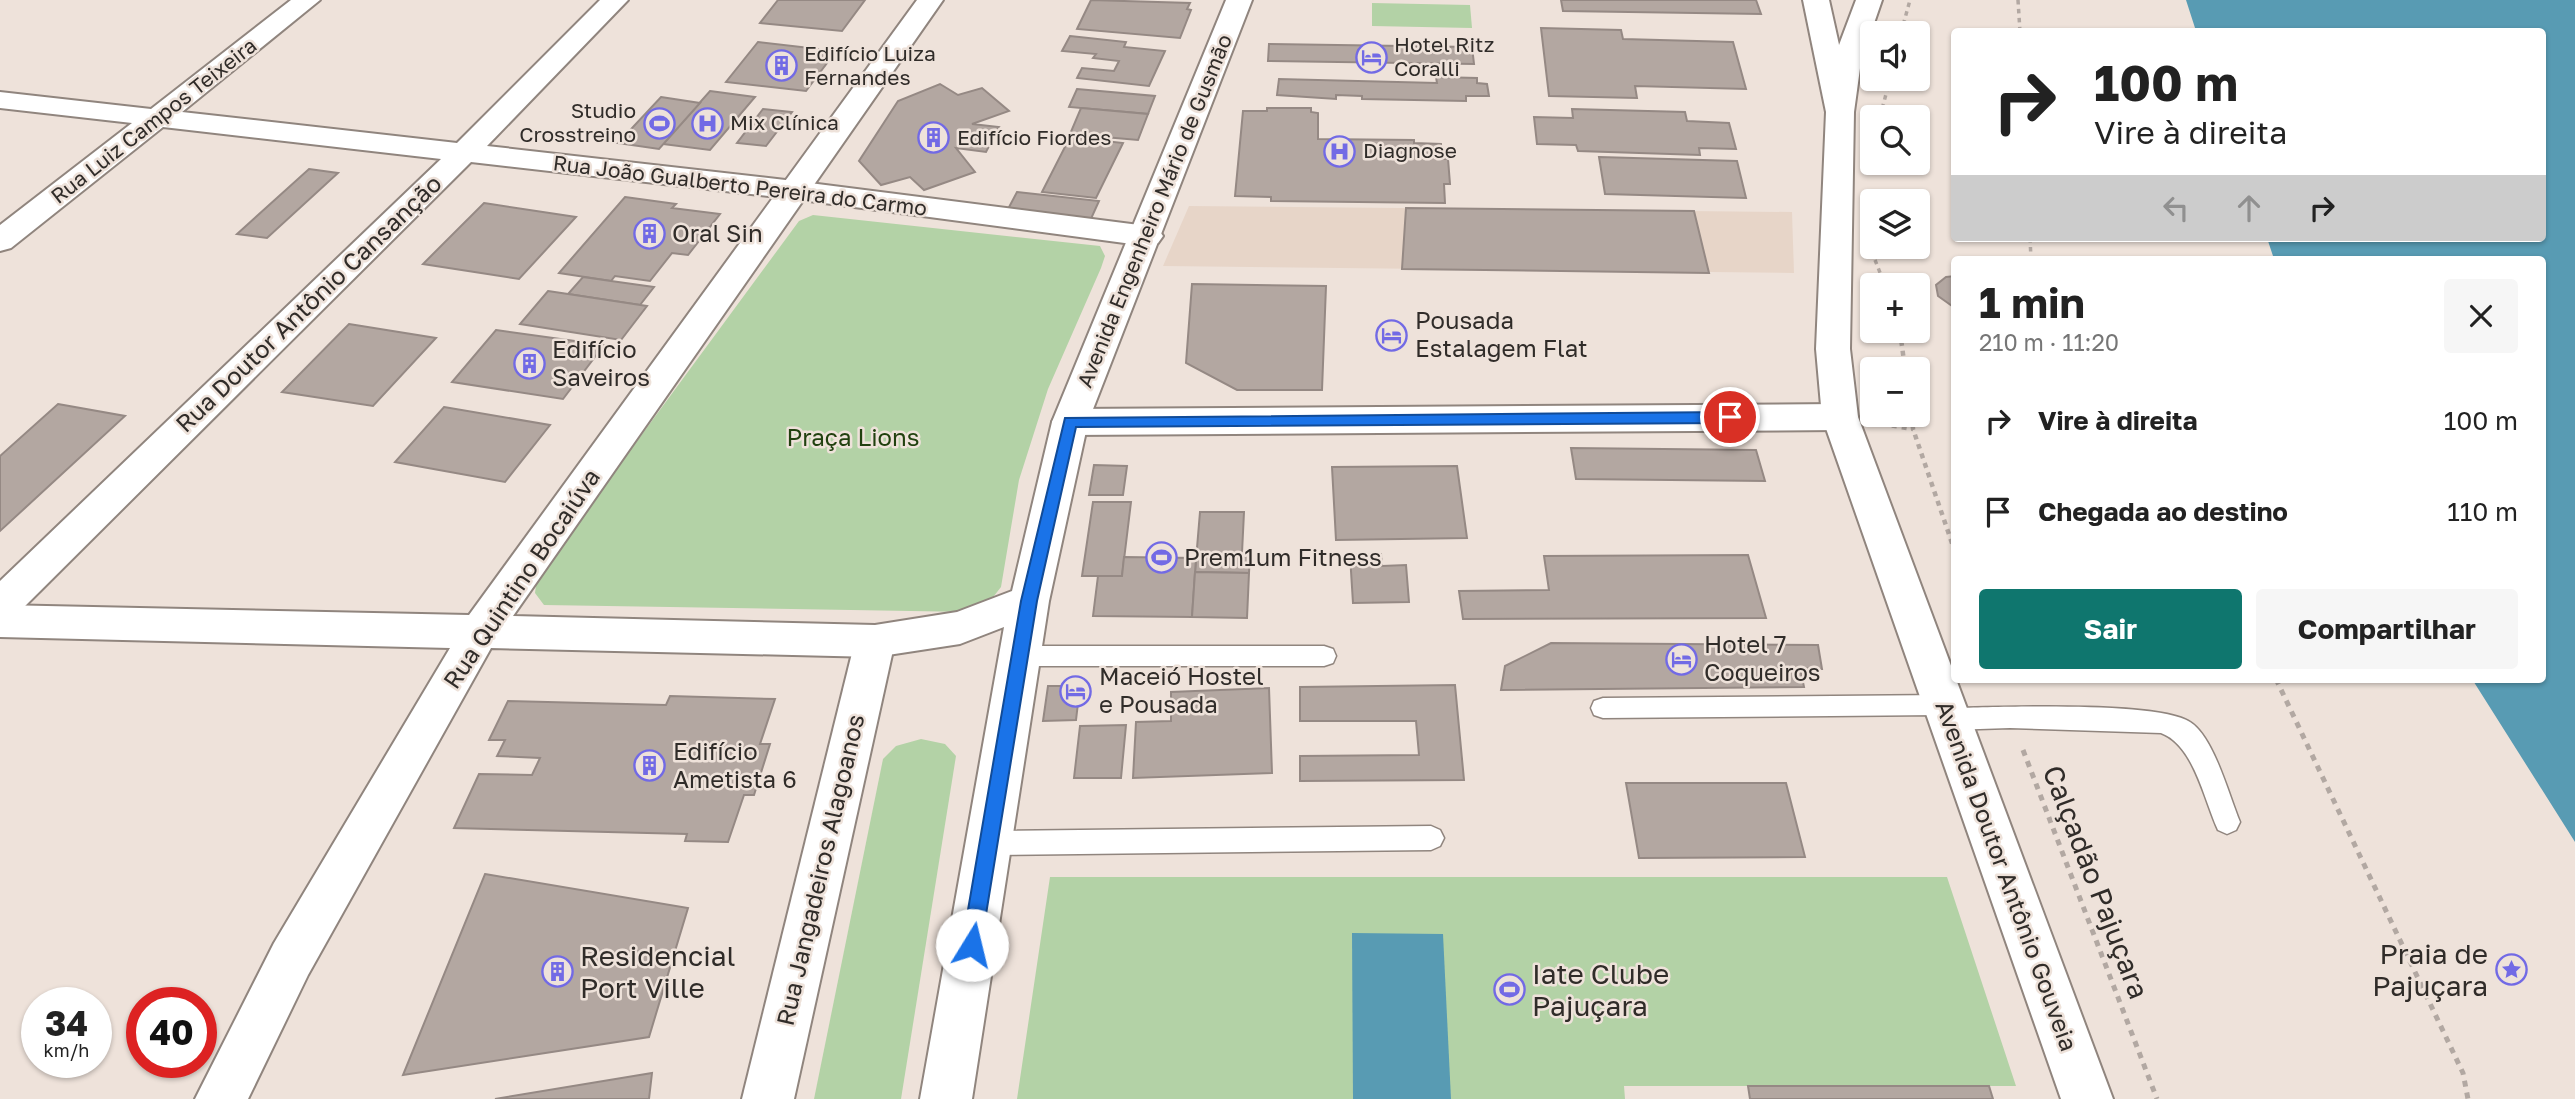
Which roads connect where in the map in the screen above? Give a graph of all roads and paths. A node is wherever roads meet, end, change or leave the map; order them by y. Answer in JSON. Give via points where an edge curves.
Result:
{"nodes":[{"id":1,"x":307,"y":0,"type":"edge"},
{"id":2,"x":615,"y":0,"type":"edge"},
{"id":3,"x":930,"y":0,"type":"edge"},
{"id":4,"x":1239,"y":0,"type":"edge"},
{"id":5,"x":1816,"y":0,"type":"edge"},
{"id":6,"x":1869,"y":0,"type":"edge"},
{"id":7,"x":1893,"y":0,"type":"edge"},
{"id":8,"x":1910,"y":0,"type":"edge"},
{"id":9,"x":2018,"y":0,"type":"edge"},
{"id":10,"x":1885,"y":21,"type":"edge"},
{"id":11,"x":1904,"y":21,"type":"edge"},
{"id":12,"x":2020,"y":28,"type":"edge"},
{"id":13,"x":1860,"y":89,"type":"edge"},
{"id":14,"x":0,"y":100,"type":"edge"},
{"id":15,"x":1840,"y":112,"type":"junction"},
{"id":16,"x":157,"y":120,"type":"junction"},
{"id":17,"x":463,"y":154,"type":"junction"},
{"id":18,"x":794,"y":190,"type":"junction"},
{"id":19,"x":1147,"y":236,"type":"junction"},
{"id":20,"x":0,"y":241,"type":"edge"},
{"id":21,"x":1840,"y":417,"type":"junction"},
{"id":22,"x":1070,"y":422,"type":"junction"},
{"id":23,"x":1913,"y":427,"type":"edge"},
{"id":24,"x":1951,"y":540,"type":"edge"},
{"id":25,"x":1029,"y":601,"type":"junction"},
{"id":26,"x":0,"y":606,"type":"edge"},
{"id":27,"x":0,"y":621,"type":"edge"},
{"id":28,"x":480,"y":632,"type":"junction"},
{"id":29,"x":875,"y":641,"type":"junction"},
{"id":30,"x":1020,"y":656,"type":"junction"},
{"id":31,"x":1324,"y":656,"type":"dead end"},
{"id":32,"x":2278,"y":683,"type":"edge"},
{"id":33,"x":1603,"y":708,"type":"dead end"},
{"id":34,"x":1947,"y":712,"type":"junction"},
{"id":35,"x":2010,"y":717,"type":"junction"},
{"id":36,"x":2227,"y":822,"type":"dead end"},
{"id":37,"x":1431,"y":838,"type":"dead end"},
{"id":38,"x":989,"y":842,"type":"junction"},
{"id":39,"x":221,"y":1099,"type":"edge"},
{"id":40,"x":768,"y":1099,"type":"edge"},
{"id":41,"x":946,"y":1099,"type":"edge"},
{"id":42,"x":2087,"y":1099,"type":"edge"},
{"id":43,"x":2157,"y":1099,"type":"edge"},
{"id":44,"x":2468,"y":1099,"type":"edge"}],
"edges":[{"from":1,"to":16,"type":"street","name":"Rua Luiz Campos Teixeira"},
{"from":2,"to":17,"type":"street","name":"Rua Doutor Antônio Cansanção"},
{"from":3,"to":18,"type":"street","name":"Rua Quintino Bocaiúva"},
{"from":4,"to":19,"type":"street","name":"Avenida Engenheiro Mário de Gusmão"},
{"from":5,"to":15,"type":"street"},
{"from":6,"to":15,"type":"street","via":[[1847,61]]},
{"from":7,"to":10,"type":"street"},
{"from":8,"to":11,"type":"path"},
{"from":9,"to":12,"type":"path"},
{"from":13,"to":15,"type":"street"},
{"from":14,"to":16,"type":"street","name":"Rua João Gualberto Pereira do Carmo"},
{"from":15,"to":21,"type":"street","name":"Avenida Doutor Antônio Gouveia","via":[[1833,349]]},
{"from":16,"to":17,"type":"street","name":"Rua João Gualberto Pereira do Carmo"},
{"from":16,"to":20,"type":"street","name":"Rua Luiz Campos Teixeira"},
{"from":17,"to":18,"type":"street","name":"Rua João Gualberto Pereira do Carmo"},
{"from":17,"to":26,"type":"street","name":"Rua Doutor Antônio Cansanção"},
{"from":18,"to":19,"type":"street","name":"Rua João Gualberto Pereira do Carmo"},
{"from":18,"to":28,"type":"street","name":"Rua Quintino Bocaiúva"},
{"from":19,"to":22,"type":"street","name":"Avenida Engenheiro Mário de Gusmão"},
{"from":21,"to":22,"type":"street"},
{"from":21,"to":34,"type":"street","name":"Avenida Doutor Antônio Gouveia"},
{"from":22,"to":25,"type":"street"},
{"from":23,"to":24,"type":"path"},
{"from":25,"to":29,"type":"street","via":[[960,628]]},
{"from":25,"to":30,"type":"street"},
{"from":27,"to":28,"type":"street"},
{"from":28,"to":29,"type":"street"},
{"from":28,"to":39,"type":"street","name":"Rua Quintino Bocaiúva","via":[[291,959]]},
{"from":29,"to":40,"type":"street","name":"Rua Jangadeiros Alagoanos"},
{"from":30,"to":31,"type":"lane"},
{"from":30,"to":38,"type":"street"},
{"from":32,"to":44,"type":"path","via":[[2463,1073]]},
{"from":33,"to":34,"type":"lane"},
{"from":34,"to":35,"type":"lane"},
{"from":34,"to":42,"type":"street","name":"Avenida Doutor Antônio Gouveia"},
{"from":35,"to":36,"type":"lane","via":[[2162,722],[2181,730],[2195,743]]},
{"from":35,"to":43,"type":"path","name":"Calçadão Pajuçara"},
{"from":37,"to":38,"type":"lane"},
{"from":38,"to":41,"type":"street"}]}
